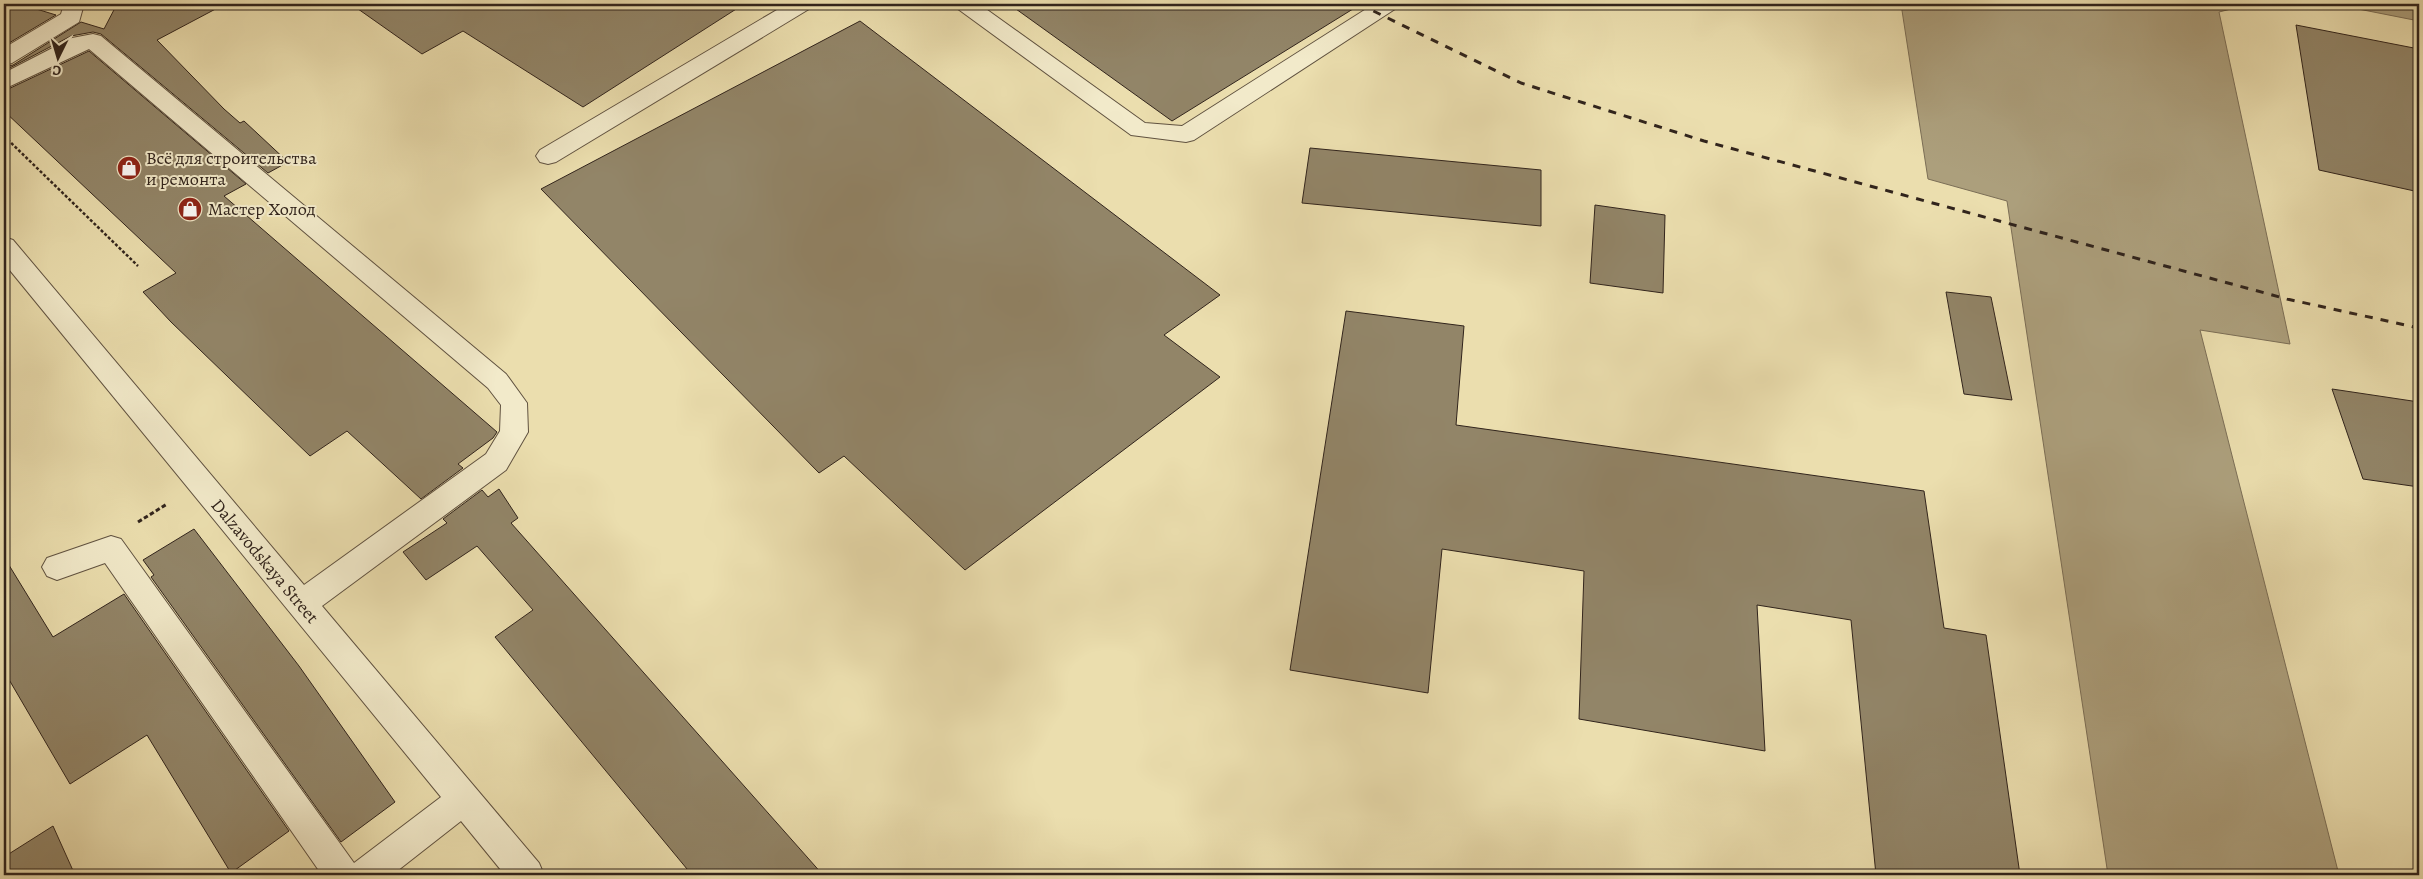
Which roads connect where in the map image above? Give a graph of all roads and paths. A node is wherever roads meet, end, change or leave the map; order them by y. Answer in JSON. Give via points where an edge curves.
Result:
{"nodes":[{"id":1,"x":74,"y":4,"type":"edge"},
{"id":2,"x":802,"y":4,"type":"edge"},
{"id":3,"x":965,"y":4,"type":"edge"},
{"id":4,"x":1388,"y":4,"type":"edge"},
{"id":5,"x":4,"y":58,"type":"edge"},
{"id":6,"x":4,"y":82,"type":"edge"},
{"id":7,"x":4,"y":136,"type":"edge"},
{"id":8,"x":548,"y":156,"type":"dead end"},
{"id":9,"x":4,"y":246,"type":"edge"},
{"id":10,"x":138,"y":266,"type":"dead end"},
{"id":11,"x":14,"y":276,"type":"edge"},
{"id":12,"x":200,"y":483,"type":"junction"},
{"id":13,"x":111,"y":548,"type":"junction"},
{"id":14,"x":57,"y":567,"type":"dead end"},
{"id":15,"x":302,"y":604,"type":"junction"},
{"id":16,"x":464,"y":799,"type":"junction"},
{"id":17,"x":342,"y":875,"type":"edge"},
{"id":18,"x":366,"y":875,"type":"edge"},
{"id":19,"x":527,"y":875,"type":"edge"}],
"edges":[{"from":1,"to":5,"type":"street","via":[[71,17]]},
{"from":2,"to":8,"type":"street"},
{"from":3,"to":4,"type":"street","via":[[1139,130],[1186,134]]},
{"from":6,"to":15,"type":"street","via":[[80,43],[92,41],[497,381],[514,403],[514,432],[496,462]]},
{"from":7,"to":10,"type":"path"},
{"from":9,"to":11,"type":"street","name":"Dalzavodskaya Street"},
{"from":11,"to":12,"type":"street","name":"Dalzavodskaya Street"},
{"from":12,"to":13,"type":"path","via":[[132,525]]},
{"from":12,"to":15,"type":"street","name":"Dalzavodskaya Street"},
{"from":13,"to":14,"type":"street"},
{"from":13,"to":17,"type":"street"},
{"from":15,"to":16,"type":"street","name":"Dalzavodskaya Street"},
{"from":16,"to":18,"type":"street"},
{"from":16,"to":19,"type":"street","name":"Dalzavodskaya Street"}]}
